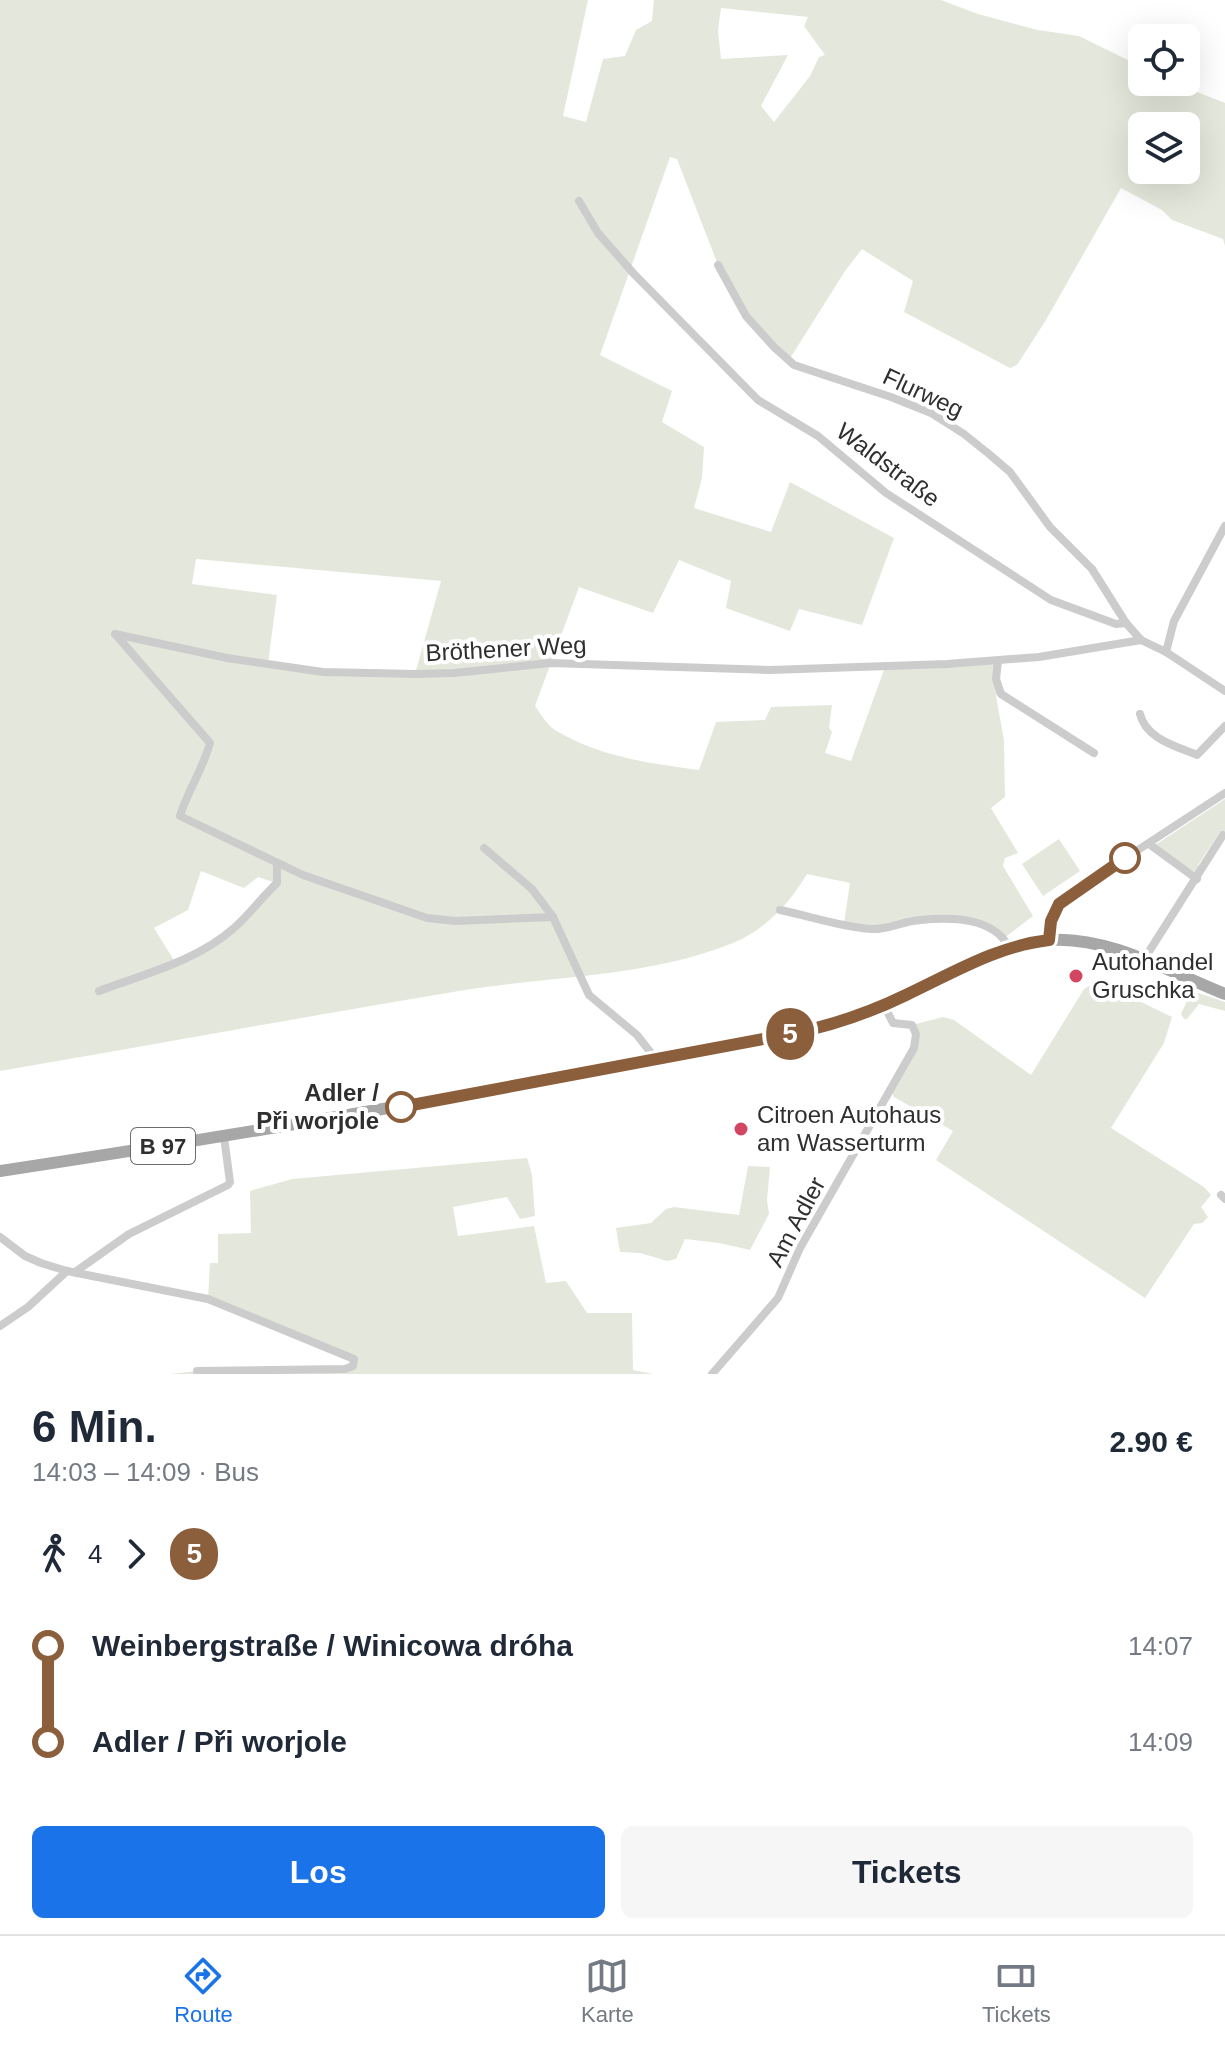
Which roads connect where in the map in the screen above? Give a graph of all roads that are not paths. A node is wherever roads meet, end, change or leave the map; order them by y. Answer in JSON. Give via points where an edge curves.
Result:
{"nodes":[{"id":1,"x":579,"y":201,"type":"dead end"},
{"id":2,"x":718,"y":265,"type":"dead end"},
{"id":3,"x":1225,"y":526,"type":"edge"},
{"id":4,"x":1126,"y":623,"type":"junction"},
{"id":5,"x":1141,"y":640,"type":"junction"},
{"id":6,"x":1166,"y":652,"type":"junction"},
{"id":7,"x":998,"y":661,"type":"junction"},
{"id":8,"x":1225,"y":691,"type":"edge"},
{"id":9,"x":1140,"y":714,"type":"dead end"},
{"id":10,"x":1225,"y":726,"type":"edge"},
{"id":11,"x":1094,"y":753,"type":"dead end"},
{"id":12,"x":1225,"y":793,"type":"edge"},
{"id":13,"x":1223,"y":835,"type":"edge"},
{"id":14,"x":1149,"y":844,"type":"junction"},
{"id":15,"x":484,"y":848,"type":"dead end"},
{"id":16,"x":277,"y":863,"type":"junction"},
{"id":17,"x":1197,"y":879,"type":"junction"},
{"id":18,"x":780,"y":910,"type":"dead end"},
{"id":19,"x":553,"y":917,"type":"junction"},
{"id":20,"x":1049,"y":940,"type":"junction"},
{"id":21,"x":1009,"y":947,"type":"junction"},
{"id":22,"x":1143,"y":961,"type":"junction"},
{"id":23,"x":99,"y":991,"type":"dead end"},
{"id":24,"x":1225,"y":994,"type":"edge"},
{"id":25,"x":884,"y":1005,"type":"junction"},
{"id":26,"x":655,"y":1058,"type":"junction"},
{"id":27,"x":224,"y":1137,"type":"junction"},
{"id":28,"x":0,"y":1171,"type":"edge"},
{"id":29,"x":0,"y":1237,"type":"edge"},
{"id":30,"x":71,"y":1272,"type":"junction"},
{"id":31,"x":0,"y":1326,"type":"edge"},
{"id":32,"x":197,"y":1371,"type":"dead end"},
{"id":33,"x":712,"y":1374,"type":"edge"}],
"edges":[{"from":1,"to":4,"type":"street","name":"Waldstraße","via":[[598,233],[634,274],[758,400],[818,436],[886,493],[1051,600]]},
{"from":2,"to":4,"type":"street","name":"Flurweg","via":[[746,316],[794,365],[931,413],[1010,472],[1050,527],[1092,569]]},
{"from":3,"to":6,"type":"street","via":[[1174,621]]},
{"from":4,"to":5,"type":"street"},
{"from":5,"to":6,"type":"street"},
{"from":5,"to":7,"type":"street","name":"Bröthener Weg"},
{"from":6,"to":8,"type":"street"},
{"from":7,"to":11,"type":"street","via":[[1001,694]]},
{"from":7,"to":16,"type":"street","name":"Bröthener Weg","via":[[770,670],[550,663],[454,673],[323,672],[115,634],[210,743],[180,816]]},
{"from":9,"to":10,"type":"street","via":[[1149,732],[1197,755]]},
{"from":12,"to":14,"type":"street"},
{"from":13,"to":17,"type":"street"},
{"from":14,"to":17,"type":"street"},
{"from":14,"to":20,"type":"street","via":[[1059,904]]},
{"from":15,"to":19,"type":"street","via":[[532,889]]},
{"from":16,"to":19,"type":"street","via":[[427,918]]},
{"from":16,"to":23,"type":"street","via":[[277,883],[234,928],[188,957]]},
{"from":17,"to":22,"type":"street"},
{"from":18,"to":21,"type":"street","via":[[870,929],[919,920],[978,922],[998,932]]},
{"from":19,"to":26,"type":"street","via":[[589,995],[637,1035]]},
{"from":20,"to":21,"type":"main road","number":"B 97"},
{"from":20,"to":22,"type":"main road","number":"B 97","via":[[1095,945]]},
{"from":21,"to":25,"type":"main road","number":"B 97"},
{"from":22,"to":24,"type":"main road","number":"B 97"},
{"from":25,"to":26,"type":"main road","number":"B 97","via":[[812,1029]]},
{"from":25,"to":33,"type":"street","name":"Am Adler","via":[[893,1023],[912,1025],[914,1048],[800,1248],[778,1298]]},
{"from":26,"to":27,"type":"main road","number":"B 97"},
{"from":27,"to":28,"type":"main road","number":"B 97"},
{"from":27,"to":30,"type":"street","via":[[228,1185],[137,1229]]},
{"from":29,"to":30,"type":"street","via":[[25,1256]]},
{"from":30,"to":31,"type":"street"},
{"from":30,"to":32,"type":"street","via":[[208,1299],[354,1359],[345,1369]]}]}
